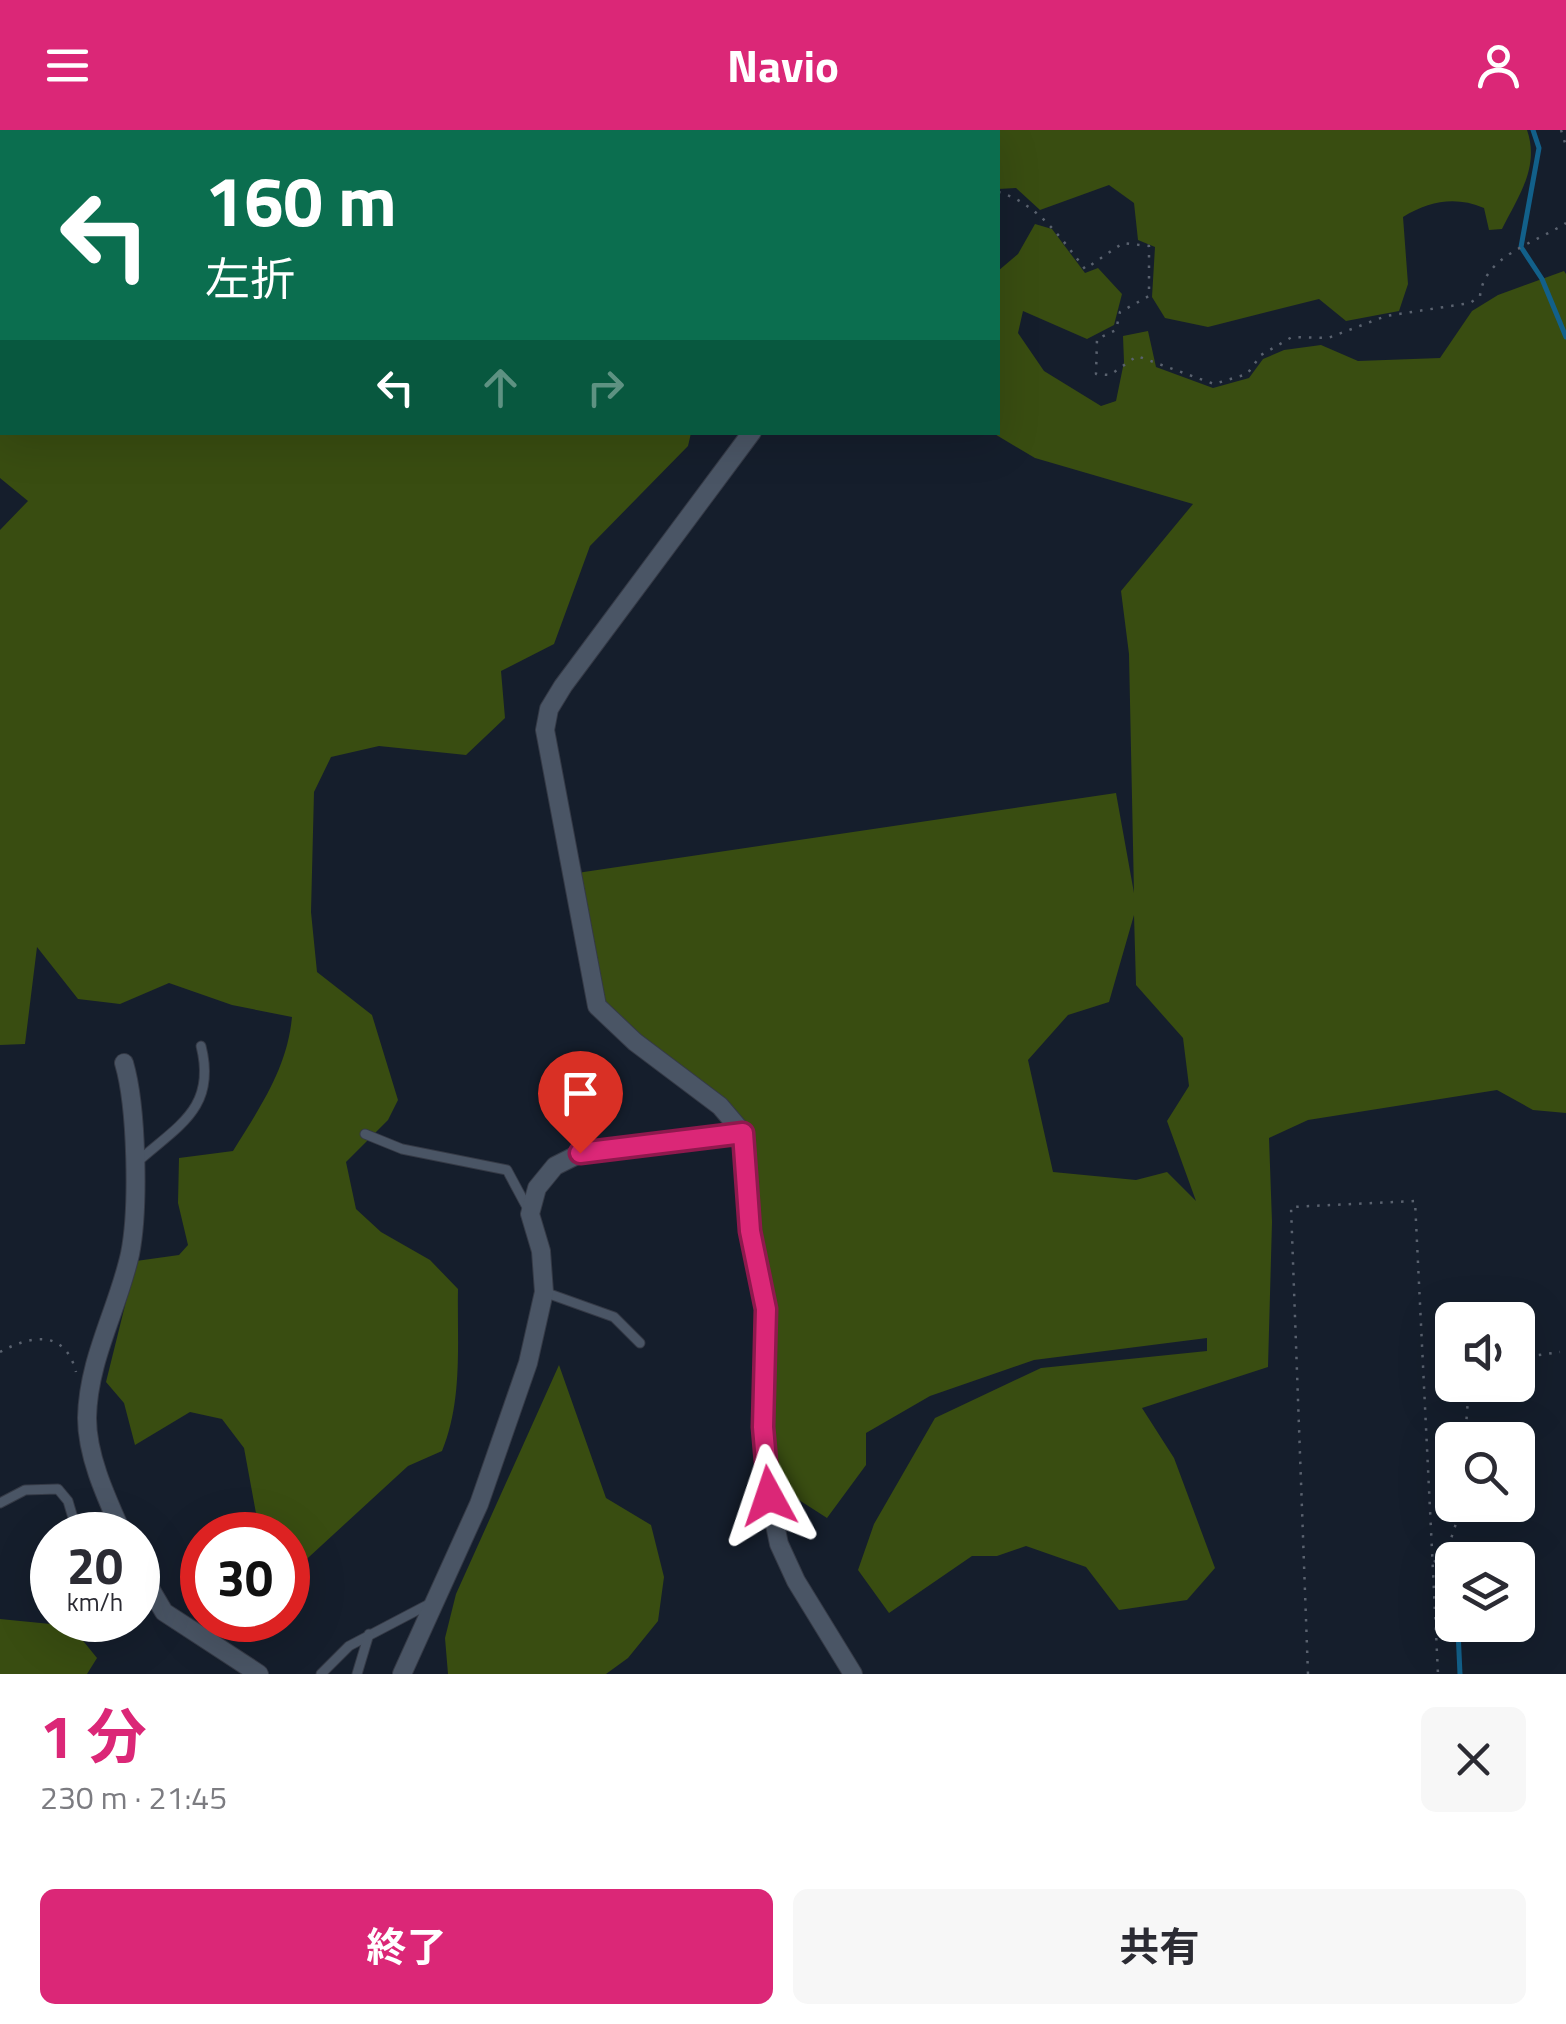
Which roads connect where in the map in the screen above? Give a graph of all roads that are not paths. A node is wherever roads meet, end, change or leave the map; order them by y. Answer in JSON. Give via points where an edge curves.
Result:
{"nodes":[{"id":1,"x":750,"y":435,"type":"edge"},
{"id":2,"x":201,"y":1046,"type":"dead end"},
{"id":3,"x":124,"y":1063,"type":"dead end"},
{"id":4,"x":743,"y":1133,"type":"junction"},
{"id":5,"x":366,"y":1134,"type":"dead end"},
{"id":6,"x":133,"y":1166,"type":"junction"},
{"id":7,"x":530,"y":1214,"type":"junction"},
{"id":8,"x":544,"y":1292,"type":"junction"},
{"id":9,"x":640,"y":1343,"type":"dead end"},
{"id":10,"x":0,"y":1502,"type":"edge"},
{"id":11,"x":71,"y":1512,"type":"edge"},
{"id":12,"x":114,"y":1512,"type":"edge"},
{"id":13,"x":432,"y":1603,"type":"junction"},
{"id":14,"x":160,"y":1605,"type":"edge"},
{"id":15,"x":370,"y":1634,"type":"junction"},
{"id":16,"x":259,"y":1674,"type":"edge"},
{"id":17,"x":321,"y":1674,"type":"edge"},
{"id":18,"x":357,"y":1674,"type":"edge"},
{"id":19,"x":402,"y":1674,"type":"edge"},
{"id":20,"x":853,"y":1674,"type":"edge"}],
"edges":[{"from":1,"to":4,"type":"street","via":[[563,686],[544,730],[597,1006],[720,1106]]},
{"from":2,"to":6,"type":"lane","via":[[206,1093]]},
{"from":3,"to":6,"type":"street","via":[[135,1112]]},
{"from":4,"to":7,"type":"street","via":[[580,1153],[555,1166],[537,1188]]},
{"from":4,"to":20,"type":"street","via":[[750,1231],[766,1309],[769,1496],[796,1581]]},
{"from":5,"to":7,"type":"lane","via":[[402,1150],[506,1170]]},
{"from":6,"to":12,"type":"street","via":[[130,1253],[103,1329],[87,1417],[92,1454]]},
{"from":7,"to":8,"type":"street"},
{"from":8,"to":9,"type":"lane","via":[[614,1317]]},
{"from":8,"to":13,"type":"street","via":[[508,1430]]},
{"from":10,"to":11,"type":"lane","via":[[46,1486],[58,1490]]},
{"from":13,"to":15,"type":"lane"},
{"from":13,"to":19,"type":"street"},
{"from":14,"to":16,"type":"street"},
{"from":15,"to":17,"type":"lane"},
{"from":15,"to":18,"type":"lane"}]}
